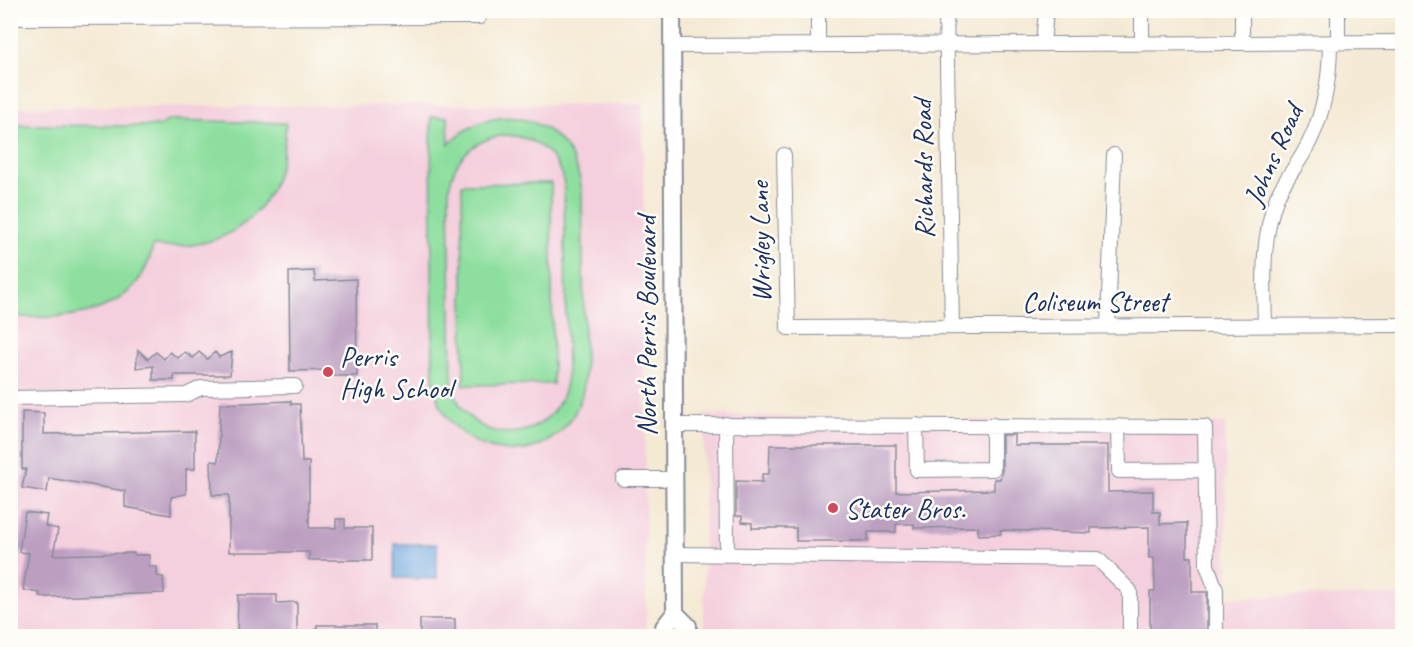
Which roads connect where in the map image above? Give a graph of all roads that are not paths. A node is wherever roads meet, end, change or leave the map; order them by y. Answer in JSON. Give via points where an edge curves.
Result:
{"nodes":[{"id":1,"x":672,"y":10,"type":"edge"},
{"id":2,"x":818,"y":10,"type":"edge"},
{"id":3,"x":946,"y":10,"type":"edge"},
{"id":4,"x":1046,"y":10,"type":"edge"},
{"id":5,"x":1142,"y":10,"type":"edge"},
{"id":6,"x":1242,"y":10,"type":"edge"},
{"id":7,"x":1338,"y":10,"type":"edge"},
{"id":8,"x":113,"y":14,"type":"edge"},
{"id":9,"x":298,"y":14,"type":"edge"},
{"id":10,"x":479,"y":14,"type":"edge"},
{"id":11,"x":10,"y":18,"type":"edge"},
{"id":12,"x":1402,"y":42,"type":"edge"},
{"id":13,"x":1242,"y":43,"type":"junction"},
{"id":14,"x":1334,"y":43,"type":"junction"},
{"id":15,"x":946,"y":44,"type":"junction"},
{"id":16,"x":1043,"y":44,"type":"junction"},
{"id":17,"x":1142,"y":44,"type":"junction"},
{"id":18,"x":818,"y":45,"type":"junction"},
{"id":19,"x":672,"y":46,"type":"junction"},
{"id":20,"x":784,"y":155,"type":"dead end"},
{"id":21,"x":1114,"y":155,"type":"dead end"},
{"id":22,"x":1265,"y":325,"type":"junction"},
{"id":23,"x":1402,"y":325,"type":"edge"},
{"id":24,"x":1108,"y":326,"type":"junction"},
{"id":25,"x":951,"y":327,"type":"junction"},
{"id":26,"x":788,"y":328,"type":"joint"},
{"id":27,"x":295,"y":386,"type":"dead end"},
{"id":28,"x":10,"y":398,"type":"edge"},
{"id":29,"x":726,"y":424,"type":"junction"},
{"id":30,"x":674,"y":425,"type":"junction"},
{"id":31,"x":916,"y":425,"type":"junction"},
{"id":32,"x":993,"y":425,"type":"junction"},
{"id":33,"x":1118,"y":426,"type":"junction"},
{"id":34,"x":1206,"y":470,"type":"junction"},
{"id":35,"x":623,"y":479,"type":"dead end"},
{"id":36,"x":674,"y":480,"type":"junction"},
{"id":37,"x":675,"y":554,"type":"junction"},
{"id":38,"x":727,"y":555,"type":"junction"},
{"id":39,"x":675,"y":614,"type":"junction"},
{"id":40,"x":664,"y":636,"type":"edge"},
{"id":41,"x":688,"y":636,"type":"edge"},
{"id":42,"x":1130,"y":636,"type":"edge"},
{"id":43,"x":1216,"y":636,"type":"edge"}],
"edges":[{"from":1,"to":19,"type":"main road","name":"North Perris Boulevard"},
{"from":2,"to":18,"type":"street"},
{"from":3,"to":15,"type":"street","name":"Richards Road"},
{"from":4,"to":16,"type":"street"},
{"from":5,"to":17,"type":"street"},
{"from":6,"to":13,"type":"street"},
{"from":7,"to":14,"type":"street","name":"Johns Road"},
{"from":8,"to":9,"type":"street"},
{"from":8,"to":11,"type":"street"},
{"from":9,"to":10,"type":"street"},
{"from":12,"to":14,"type":"street"},
{"from":13,"to":14,"type":"street"},
{"from":13,"to":17,"type":"street"},
{"from":14,"to":22,"type":"street","name":"Johns Road","via":[[1316,131],[1278,196],[1269,225],[1264,272]]},
{"from":15,"to":16,"type":"street"},
{"from":15,"to":18,"type":"street"},
{"from":15,"to":25,"type":"street","name":"Richards Road"},
{"from":16,"to":17,"type":"street"},
{"from":18,"to":19,"type":"street"},
{"from":19,"to":30,"type":"main road","name":"North Perris Boulevard"},
{"from":20,"to":26,"type":"street","name":"Wrigley Lane"},
{"from":21,"to":24,"type":"street"},
{"from":22,"to":23,"type":"street","name":"Coliseum Street"},
{"from":22,"to":24,"type":"street","name":"Coliseum Street"},
{"from":24,"to":25,"type":"street","name":"Coliseum Street"},
{"from":25,"to":26,"type":"street","name":"Coliseum Street"},
{"from":27,"to":28,"type":"street","via":[[201,388],[186,395]]},
{"from":29,"to":30,"type":"street"},
{"from":29,"to":31,"type":"street"},
{"from":29,"to":38,"type":"street"},
{"from":30,"to":36,"type":"main road","name":"North Perris Boulevard"},
{"from":31,"to":32,"type":"street"},
{"from":31,"to":32,"type":"street","via":[[917,470],[993,469]]},
{"from":32,"to":33,"type":"street"},
{"from":33,"to":34,"type":"street","via":[[1205,427]]},
{"from":33,"to":34,"type":"street","via":[[1119,471]]},
{"from":34,"to":43,"type":"street","via":[[1207,565],[1216,590]]},
{"from":35,"to":36,"type":"street"},
{"from":36,"to":37,"type":"main road","name":"North Perris Boulevard"},
{"from":37,"to":38,"type":"street"},
{"from":37,"to":39,"type":"main road","name":"North Perris Boulevard"},
{"from":38,"to":42,"type":"street","via":[[1098,560],[1130,591]]},
{"from":39,"to":40,"type":"main road","via":[[664,627]]},
{"from":39,"to":41,"type":"main road","via":[[688,627]]}]}
